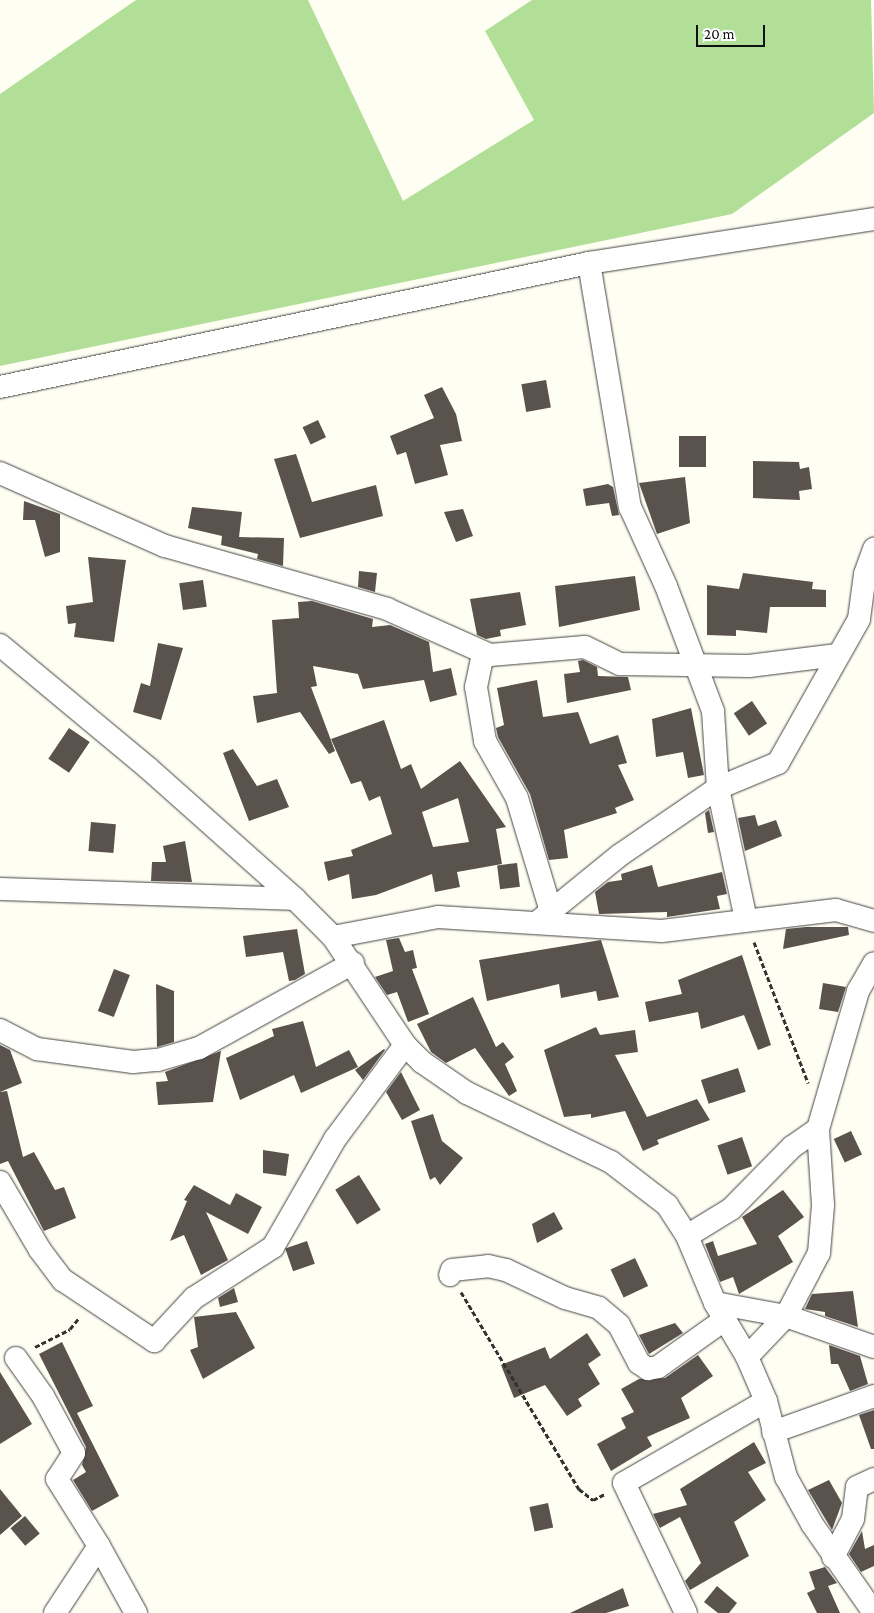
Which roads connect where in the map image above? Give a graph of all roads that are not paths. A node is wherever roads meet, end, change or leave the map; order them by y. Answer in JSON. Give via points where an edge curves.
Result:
{"nodes":[{"id":1,"x":874,"y":219,"type":"edge"},
{"id":2,"x":588,"y":263,"type":"junction"},
{"id":3,"x":0,"y":387,"type":"edge"},
{"id":4,"x":0,"y":473,"type":"edge"},
{"id":5,"x":874,"y":549,"type":"edge"},
{"id":6,"x":0,"y":645,"type":"edge"},
{"id":7,"x":483,"y":654,"type":"junction"},
{"id":8,"x":837,"y":655,"type":"junction"},
{"id":9,"x":695,"y":664,"type":"junction"},
{"id":10,"x":718,"y":788,"type":"junction"},
{"id":11,"x":0,"y":890,"type":"edge"},
{"id":12,"x":296,"y":899,"type":"junction"},
{"id":13,"x":545,"y":916,"type":"junction"},
{"id":14,"x":746,"y":920,"type":"junction"},
{"id":15,"x":874,"y":922,"type":"edge"},
{"id":16,"x":333,"y":937,"type":"junction"},
{"id":17,"x":352,"y":963,"type":"junction"},
{"id":18,"x":874,"y":963,"type":"edge"},
{"id":19,"x":0,"y":1030,"type":"edge"},
{"id":20,"x":405,"y":1045,"type":"junction"},
{"id":21,"x":820,"y":1119,"type":"junction"},
{"id":22,"x":0,"y":1182,"type":"edge"},
{"id":23,"x":687,"y":1236,"type":"junction"},
{"id":24,"x":450,"y":1275,"type":"road end"},
{"id":25,"x":719,"y":1311,"type":"junction"},
{"id":26,"x":786,"y":1316,"type":"junction"},
{"id":27,"x":874,"y":1347,"type":"edge"},
{"id":28,"x":747,"y":1357,"type":"junction"},
{"id":29,"x":16,"y":1358,"type":"road end"},
{"id":30,"x":874,"y":1396,"type":"edge"},
{"id":31,"x":766,"y":1401,"type":"junction"},
{"id":32,"x":773,"y":1432,"type":"junction"},
{"id":33,"x":874,"y":1479,"type":"edge"},
{"id":34,"x":99,"y":1546,"type":"junction"},
{"id":35,"x":833,"y":1557,"type":"junction"},
{"id":36,"x":54,"y":1613,"type":"edge"},
{"id":37,"x":136,"y":1613,"type":"edge"},
{"id":38,"x":686,"y":1613,"type":"edge"},
{"id":39,"x":874,"y":1613,"type":"edge"}],
"edges":[{"from":1,"to":2,"type":"street"},
{"from":2,"to":3,"type":"street"},
{"from":2,"to":9,"type":"street","via":[[630,507]]},
{"from":4,"to":7,"type":"street","via":[[165,546],[387,609],[462,640]]},
{"from":5,"to":8,"type":"street","via":[[865,574],[859,619]]},
{"from":6,"to":12,"type":"street","via":[[148,768]]},
{"from":7,"to":9,"type":"street","via":[[585,646],[620,664]]},
{"from":7,"to":13,"type":"street","via":[[476,687],[485,741],[517,798]]},
{"from":8,"to":9,"type":"street","via":[[765,665]]},
{"from":8,"to":10,"type":"street","via":[[778,763]]},
{"from":9,"to":10,"type":"street","via":[[712,711]]},
{"from":10,"to":13,"type":"street","via":[[620,855]]},
{"from":10,"to":14,"type":"street"},
{"from":11,"to":12,"type":"street"},
{"from":12,"to":16,"type":"street"},
{"from":13,"to":14,"type":"street","via":[[662,931]]},
{"from":13,"to":16,"type":"street","via":[[438,917]]},
{"from":14,"to":15,"type":"street","via":[[836,910]]},
{"from":16,"to":17,"type":"street"},
{"from":17,"to":19,"type":"street","via":[[199,1048],[158,1060],[133,1062],[37,1048]]},
{"from":17,"to":20,"type":"street"},
{"from":18,"to":21,"type":"street","via":[[858,991]]},
{"from":20,"to":22,"type":"street","via":[[341,1131],[264,1255],[194,1298],[154,1342],[93,1301],[53,1268]]},
{"from":20,"to":23,"type":"street","via":[[442,1078],[467,1093],[611,1162],[667,1205]]},
{"from":21,"to":23,"type":"street","via":[[731,1209]]},
{"from":21,"to":26,"type":"street","via":[[824,1227],[811,1274]]},
{"from":23,"to":25,"type":"street"},
{"from":24,"to":25,"type":"street","via":[[452,1270],[488,1266],[506,1270],[565,1298],[599,1308],[619,1325],[639,1363],[648,1369],[658,1368]]},
{"from":25,"to":26,"type":"street"},
{"from":25,"to":28,"type":"street"},
{"from":26,"to":27,"type":"street"},
{"from":26,"to":28,"type":"street"},
{"from":28,"to":31,"type":"street"},
{"from":29,"to":34,"type":"street","via":[[43,1396],[74,1453],[57,1480]]},
{"from":30,"to":32,"type":"street"},
{"from":31,"to":32,"type":"street"},
{"from":31,"to":38,"type":"street","via":[[624,1483]]},
{"from":32,"to":35,"type":"street","via":[[786,1476]]},
{"from":33,"to":35,"type":"street","via":[[857,1487],[853,1519]]},
{"from":34,"to":36,"type":"street"},
{"from":34,"to":37,"type":"street"},
{"from":35,"to":39,"type":"street"}]}
